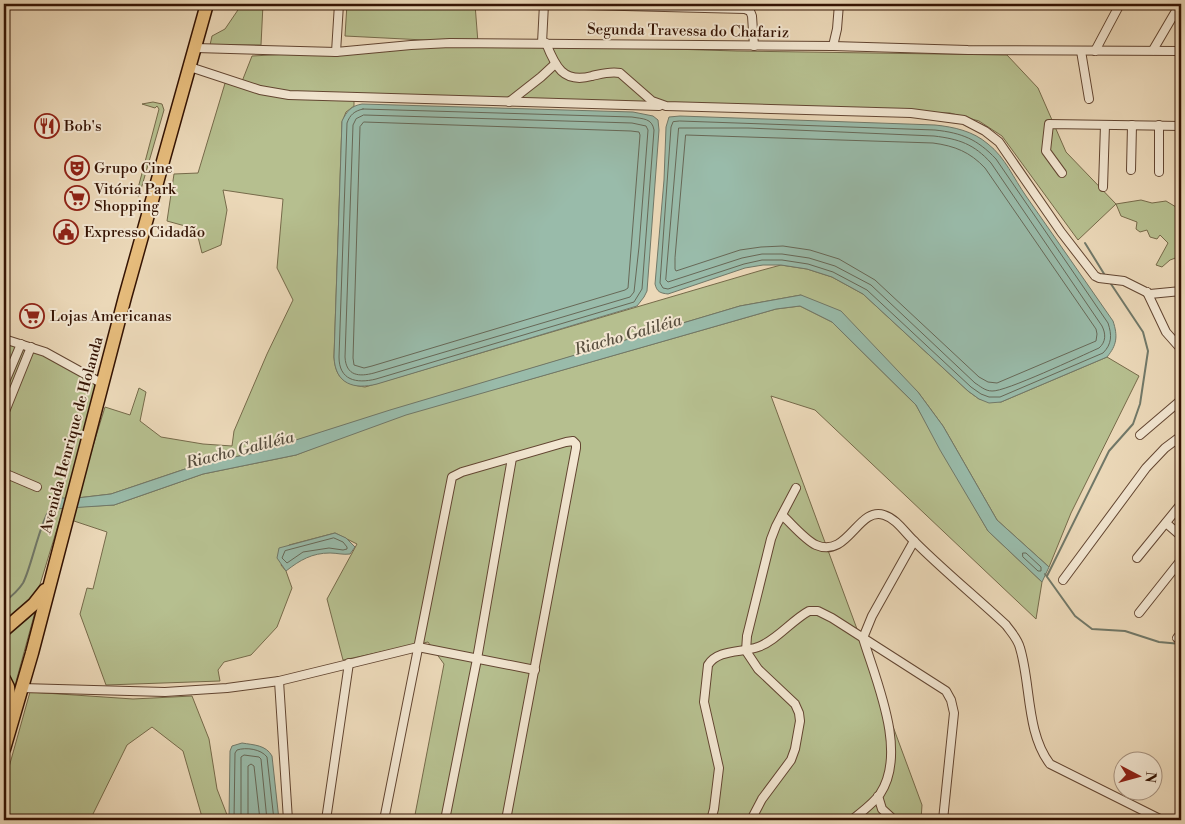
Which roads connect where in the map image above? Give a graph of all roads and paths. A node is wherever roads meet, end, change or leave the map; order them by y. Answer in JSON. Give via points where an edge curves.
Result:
{"nodes":[{"id":1,"x":207,"y":4,"type":"edge"},
{"id":2,"x":340,"y":4,"type":"edge"},
{"id":3,"x":544,"y":4,"type":"edge"},
{"id":4,"x":579,"y":4,"type":"edge"},
{"id":5,"x":617,"y":4,"type":"edge"},
{"id":6,"x":839,"y":4,"type":"edge"},
{"id":7,"x":1120,"y":4,"type":"edge"},
{"id":8,"x":1180,"y":4,"type":"edge"},
{"id":9,"x":656,"y":6,"type":"edge"},
{"id":10,"x":697,"y":6,"type":"edge"},
{"id":11,"x":544,"y":43,"type":"junction"},
{"id":12,"x":754,"y":46,"type":"junction"},
{"id":13,"x":834,"y":46,"type":"junction"},
{"id":14,"x":196,"y":48,"type":"junction"},
{"id":15,"x":1152,"y":50,"type":"junction"},
{"id":16,"x":1080,"y":51,"type":"junction"},
{"id":17,"x":1095,"y":51,"type":"junction"},
{"id":18,"x":1181,"y":51,"type":"edge"},
{"id":19,"x":336,"y":52,"type":"junction"},
{"id":20,"x":555,"y":64,"type":"junction"},
{"id":21,"x":190,"y":67,"type":"junction"},
{"id":22,"x":1089,"y":99,"type":"dead end"},
{"id":23,"x":509,"y":102,"type":"junction"},
{"id":24,"x":666,"y":106,"type":"junction"},
{"id":25,"x":1105,"y":125,"type":"junction"},
{"id":26,"x":1132,"y":125,"type":"junction"},
{"id":27,"x":1159,"y":126,"type":"junction"},
{"id":28,"x":1181,"y":126,"type":"edge"},
{"id":29,"x":1131,"y":170,"type":"dead end"},
{"id":30,"x":1159,"y":172,"type":"dead end"},
{"id":31,"x":1062,"y":173,"type":"dead end"},
{"id":32,"x":1103,"y":187,"type":"dead end"},
{"id":33,"x":1147,"y":292,"type":"junction"},
{"id":34,"x":1181,"y":292,"type":"edge"},
{"id":35,"x":4,"y":339,"type":"edge"},
{"id":36,"x":20,"y":344,"type":"junction"},
{"id":37,"x":31,"y":347,"type":"junction"},
{"id":38,"x":1181,"y":349,"type":"edge"},
{"id":39,"x":4,"y":384,"type":"edge"},
{"id":40,"x":103,"y":384,"type":"junction"},
{"id":41,"x":1181,"y":400,"type":"edge"},
{"id":42,"x":4,"y":411,"type":"edge"},
{"id":43,"x":1140,"y":435,"type":"dead end"},
{"id":44,"x":1181,"y":436,"type":"edge"},
{"id":45,"x":512,"y":458,"type":"junction"},
{"id":46,"x":4,"y":473,"type":"edge"},
{"id":47,"x":37,"y":487,"type":"dead end"},
{"id":48,"x":796,"y":488,"type":"dead end"},
{"id":49,"x":1181,"y":504,"type":"edge"},
{"id":50,"x":782,"y":515,"type":"junction"},
{"id":51,"x":1166,"y":523,"type":"junction"},
{"id":52,"x":1181,"y":536,"type":"edge"},
{"id":53,"x":914,"y":541,"type":"junction"},
{"id":54,"x":1137,"y":558,"type":"dead end"},
{"id":55,"x":1181,"y":560,"type":"edge"},
{"id":56,"x":1063,"y":580,"type":"dead end"},
{"id":57,"x":49,"y":586,"type":"junction"},
{"id":58,"x":1139,"y":614,"type":"dead end"},
{"id":59,"x":4,"y":630,"type":"edge"},
{"id":60,"x":863,"y":638,"type":"junction"},
{"id":61,"x":418,"y":647,"type":"junction"},
{"id":62,"x":746,"y":651,"type":"junction"},
{"id":63,"x":477,"y":659,"type":"junction"},
{"id":64,"x":349,"y":663,"type":"junction"},
{"id":65,"x":535,"y":670,"type":"junction"},
{"id":66,"x":4,"y":679,"type":"edge"},
{"id":67,"x":279,"y":681,"type":"junction"},
{"id":68,"x":22,"y":688,"type":"junction"},
{"id":69,"x":11,"y":726,"type":"junction"},
{"id":70,"x":4,"y":749,"type":"edge"},
{"id":71,"x":878,"y":796,"type":"junction"},
{"id":72,"x":288,"y":820,"type":"edge"},
{"id":73,"x":326,"y":820,"type":"edge"},
{"id":74,"x":384,"y":820,"type":"edge"},
{"id":75,"x":445,"y":820,"type":"edge"},
{"id":76,"x":506,"y":820,"type":"edge"},
{"id":77,"x":711,"y":820,"type":"edge"},
{"id":78,"x":752,"y":820,"type":"edge"},
{"id":79,"x":852,"y":820,"type":"edge"},
{"id":80,"x":894,"y":820,"type":"edge"},
{"id":81,"x":937,"y":820,"type":"edge"},
{"id":82,"x":943,"y":820,"type":"edge"},
{"id":83,"x":1162,"y":820,"type":"edge"}],
"edges":[{"from":1,"to":14,"type":"main road","name":"Avenida Henrique de Holanda"},
{"from":2,"to":19,"type":"street"},
{"from":3,"to":4,"type":"street"},
{"from":3,"to":11,"type":"street"},
{"from":4,"to":5,"type":"street"},
{"from":5,"to":9,"type":"street"},
{"from":6,"to":13,"type":"street"},
{"from":7,"to":17,"type":"street"},
{"from":8,"to":15,"type":"street"},
{"from":9,"to":10,"type":"street"},
{"from":10,"to":12,"type":"street","via":[[749,10]]},
{"from":11,"to":12,"type":"street","name":"Segunda Travessa do Chafariz"},
{"from":11,"to":19,"type":"street","name":"Segunda Travessa do Chafariz","via":[[412,44]]},
{"from":11,"to":20,"type":"street"},
{"from":12,"to":13,"type":"street","name":"Segunda Travessa do Chafariz"},
{"from":13,"to":16,"type":"street","name":"Segunda Travessa do Chafariz"},
{"from":14,"to":19,"type":"street","name":"Segunda Travessa do Chafariz"},
{"from":14,"to":21,"type":"main road","name":"Avenida Henrique de Holanda"},
{"from":15,"to":17,"type":"street","name":"Segunda Travessa do Chafariz"},
{"from":15,"to":18,"type":"street","name":"Segunda Travessa do Chafariz"},
{"from":16,"to":17,"type":"street","name":"Segunda Travessa do Chafariz"},
{"from":16,"to":22,"type":"street"},
{"from":20,"to":23,"type":"street"},
{"from":20,"to":24,"type":"street","via":[[565,75],[579,78],[620,73],[652,101]]},
{"from":21,"to":23,"type":"street","via":[[253,88],[289,95]]},
{"from":21,"to":40,"type":"main road","name":"Avenida Henrique de Holanda"},
{"from":23,"to":24,"type":"street"},
{"from":24,"to":33,"type":"street","via":[[911,113],[964,120],[999,142],[1091,272],[1099,278],[1124,281]]},
{"from":25,"to":26,"type":"street"},
{"from":25,"to":31,"type":"street","via":[[1049,124],[1046,151]]},
{"from":25,"to":32,"type":"street"},
{"from":26,"to":27,"type":"street"},
{"from":26,"to":29,"type":"street"},
{"from":27,"to":28,"type":"street"},
{"from":27,"to":30,"type":"street"},
{"from":33,"to":34,"type":"street"},
{"from":33,"to":38,"type":"street","via":[[1166,332]]},
{"from":35,"to":36,"type":"street"},
{"from":36,"to":37,"type":"street"},
{"from":36,"to":39,"type":"street"},
{"from":37,"to":40,"type":"street"},
{"from":37,"to":42,"type":"street"},
{"from":40,"to":57,"type":"main road","name":"Avenida Henrique de Holanda"},
{"from":41,"to":43,"type":"street"},
{"from":44,"to":56,"type":"street","via":[[1146,468]]},
{"from":45,"to":61,"type":"street","via":[[452,477]]},
{"from":45,"to":63,"type":"street"},
{"from":45,"to":65,"type":"street","via":[[566,442],[576,444]]},
{"from":46,"to":47,"type":"street"},
{"from":48,"to":50,"type":"street"},
{"from":49,"to":51,"type":"street"},
{"from":50,"to":53,"type":"street","via":[[814,544],[823,548],[838,545],[870,515],[879,513],[899,524]]},
{"from":50,"to":62,"type":"street","via":[[768,547]]},
{"from":51,"to":52,"type":"street"},
{"from":51,"to":54,"type":"street"},
{"from":53,"to":60,"type":"street"},
{"from":53,"to":83,"type":"street","via":[[1015,637],[1020,647],[1037,737],[1043,756],[1050,764]]},
{"from":55,"to":58,"type":"street"},
{"from":57,"to":59,"type":"main road","name":"Avenida Henrique de Holanda"},
{"from":57,"to":68,"type":"main road","name":"Avenida Henrique de Holanda"},
{"from":60,"to":62,"type":"street","via":[[832,618],[809,611],[765,644]]},
{"from":60,"to":71,"type":"street","via":[[882,697],[890,741],[890,769]]},
{"from":60,"to":82,"type":"street","via":[[946,691],[951,700],[954,713]]},
{"from":61,"to":63,"type":"street"},
{"from":61,"to":64,"type":"street"},
{"from":61,"to":74,"type":"street"},
{"from":62,"to":77,"type":"street","via":[[718,656],[708,665],[704,702],[719,768]]},
{"from":62,"to":78,"type":"street","via":[[758,670],[795,704],[800,721],[791,760],[762,799]]},
{"from":63,"to":65,"type":"street"},
{"from":63,"to":75,"type":"street"},
{"from":64,"to":67,"type":"street"},
{"from":64,"to":73,"type":"street"},
{"from":65,"to":76,"type":"street"},
{"from":66,"to":69,"type":"main road","via":[[10,696]]},
{"from":67,"to":68,"type":"street","via":[[164,692]]},
{"from":67,"to":72,"type":"street"},
{"from":68,"to":69,"type":"main road","name":"Avenida Henrique de Holanda"},
{"from":69,"to":70,"type":"main road","name":"Avenida Henrique de Holanda"},
{"from":71,"to":79,"type":"street"},
{"from":71,"to":80,"type":"street","via":[[882,809]]},
{"from":81,"to":82,"type":"street"}]}
